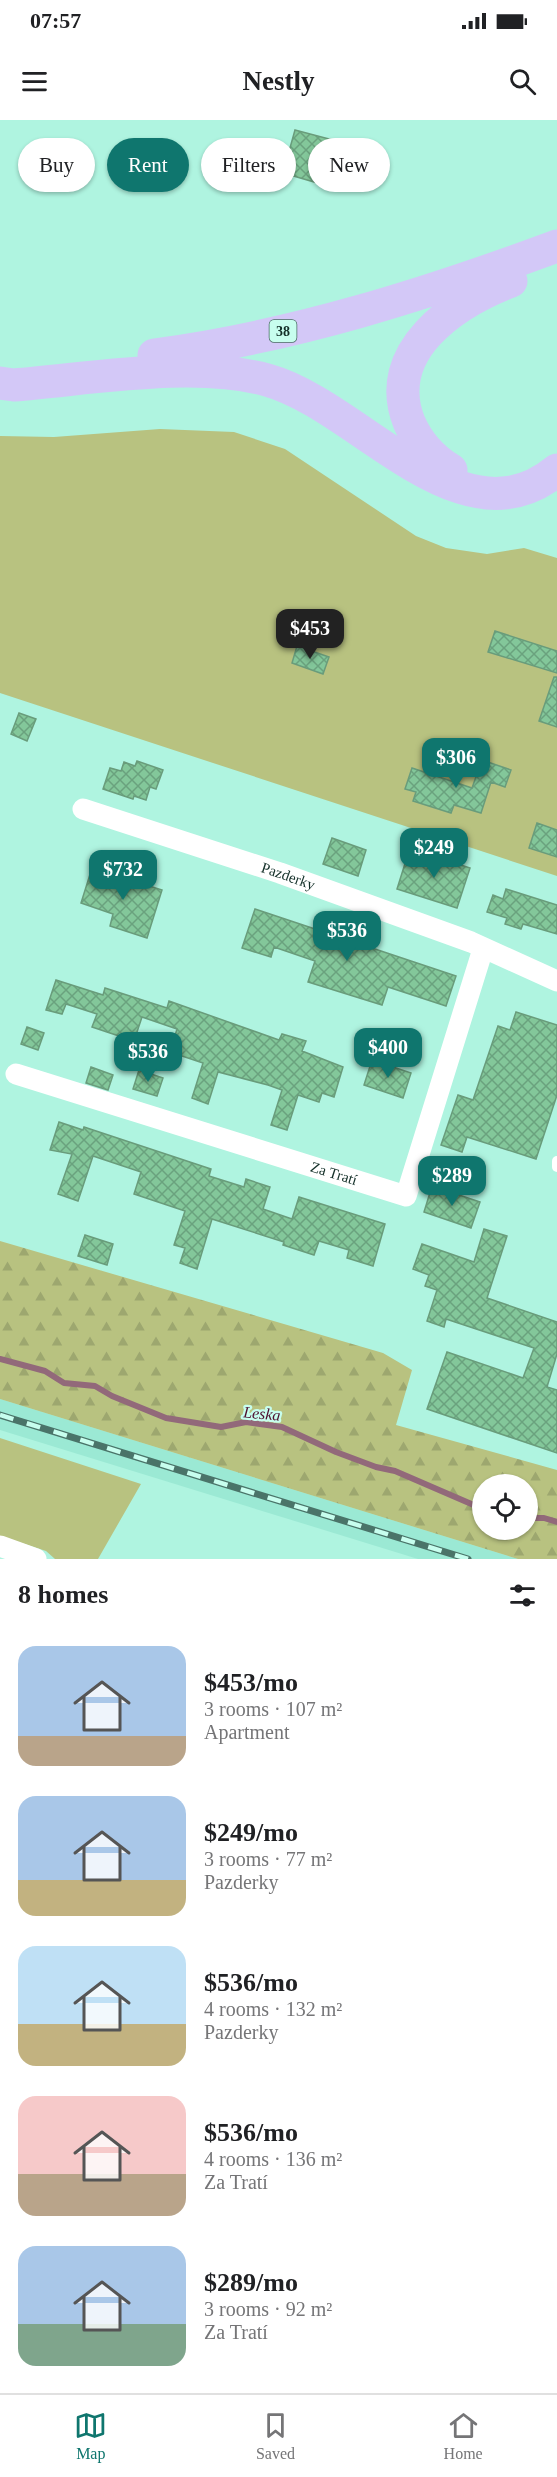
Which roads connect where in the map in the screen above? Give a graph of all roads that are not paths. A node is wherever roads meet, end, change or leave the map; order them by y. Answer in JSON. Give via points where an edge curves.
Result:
{"nodes":[{"id":1,"x":557,"y":246,"type":"edge"},
{"id":2,"x":557,"y":263,"type":"edge"},
{"id":3,"x":0,"y":369,"type":"edge"},
{"id":4,"x":0,"y":383,"type":"edge"},
{"id":5,"x":557,"y":452,"type":"edge"},
{"id":6,"x":557,"y":470,"type":"edge"},
{"id":7,"x":83,"y":809,"type":"dead end"},
{"id":8,"x":483,"y":950,"type":"junction"},
{"id":9,"x":557,"y":981,"type":"edge"},
{"id":10,"x":16,"y":1074,"type":"dead end"},
{"id":11,"x":557,"y":1161,"type":"edge"},
{"id":12,"x":557,"y":1167,"type":"edge"},
{"id":13,"x":0,"y":1546,"type":"edge"},
{"id":14,"x":36,"y":1559,"type":"edge"}],
"edges":[{"from":1,"to":3,"type":"main road","number":"38","via":[[387,303],[225,344],[91,363]]},
{"from":2,"to":5,"type":"main road","via":[[473,298],[431,328],[419,341],[409,363],[403,395],[411,425],[423,447],[449,469],[467,476],[493,480],[513,477],[534,469]]},
{"from":4,"to":6,"type":"main road","via":[[194,371],[240,374],[315,399],[451,486],[480,494],[506,493],[532,485]]},
{"from":7,"to":8,"type":"street","name":"Pazderky","via":[[280,873],[471,942]]},
{"from":8,"to":9,"type":"street","name":"Pazderky"},
{"from":8,"to":10,"type":"street","name":"Za Tratí","via":[[406,1196]]},
{"from":11,"to":12,"type":"lane"},
{"from":13,"to":14,"type":"street"}]}
